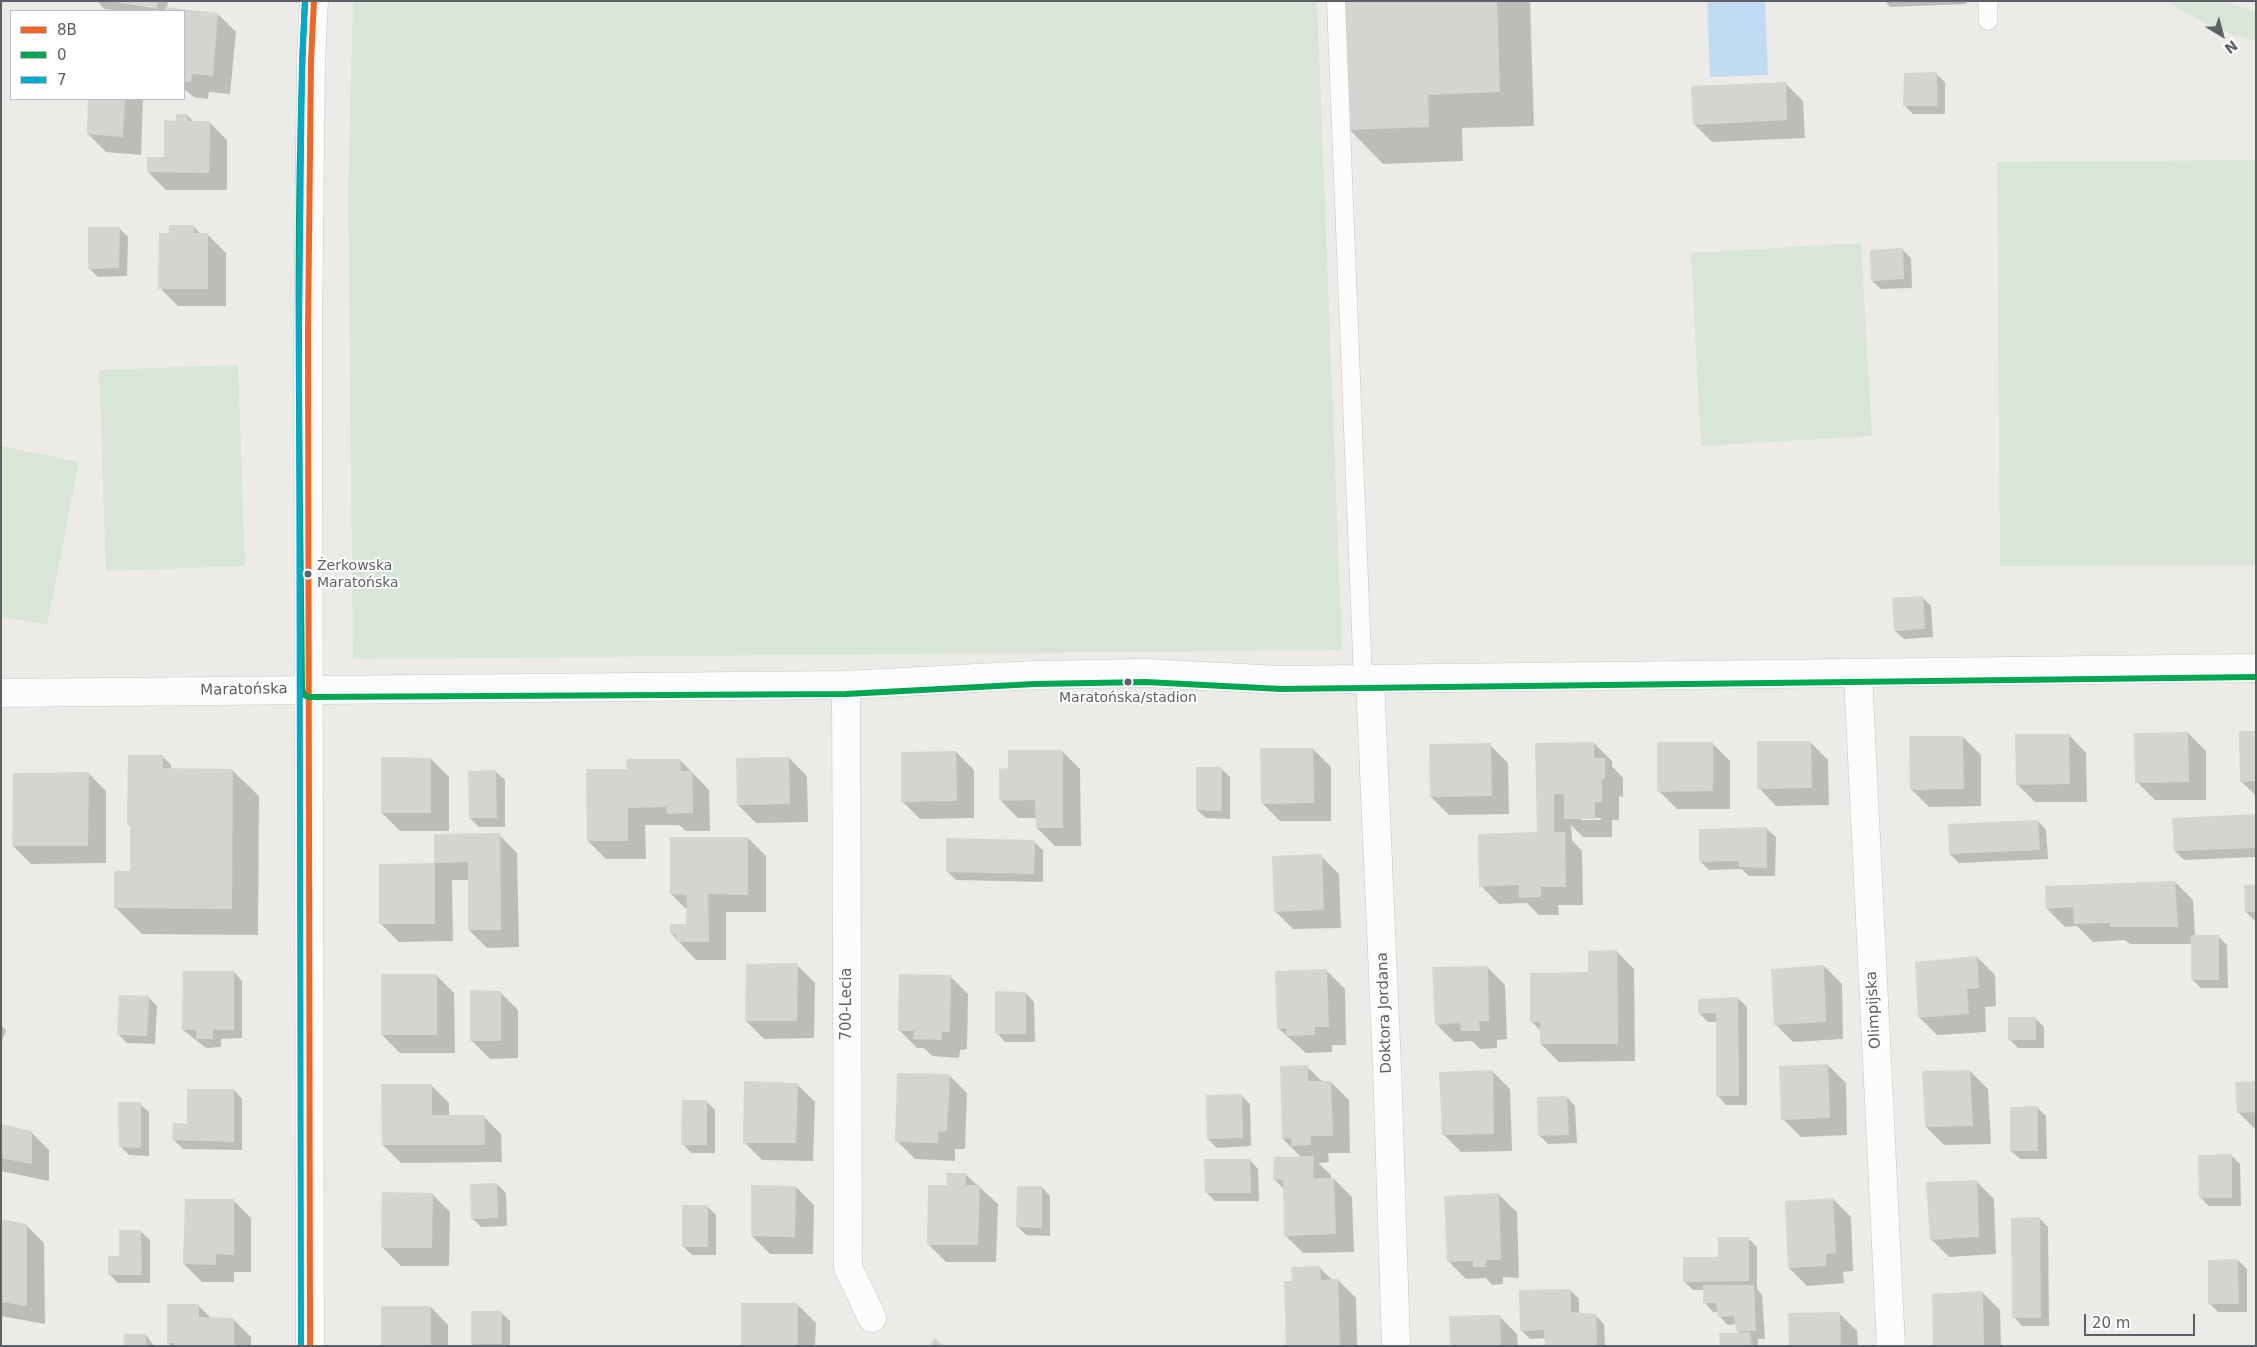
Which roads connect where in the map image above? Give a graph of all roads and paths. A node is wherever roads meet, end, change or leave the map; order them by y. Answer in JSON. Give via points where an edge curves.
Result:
{"nodes":[{"id":1,"x":314,"y":1,"type":"edge"},
{"id":2,"x":1336,"y":1,"type":"edge"},
{"id":3,"x":1988,"y":1,"type":"edge"},
{"id":4,"x":1988,"y":21,"type":"dead end"},
{"id":5,"x":2256,"y":668,"type":"edge"},
{"id":6,"x":1858,"y":675,"type":"junction"},
{"id":7,"x":1367,"y":680,"type":"junction"},
{"id":8,"x":846,"y":685,"type":"junction"},
{"id":9,"x":310,"y":689,"type":"junction"},
{"id":10,"x":1,"y":693,"type":"edge"},
{"id":11,"x":872,"y":1318,"type":"dead end"},
{"id":12,"x":310,"y":1346,"type":"edge"},
{"id":13,"x":1396,"y":1346,"type":"edge"},
{"id":14,"x":1891,"y":1346,"type":"edge"}],
"edges":[{"from":1,"to":9,"type":"street","via":[[308,331]]},
{"from":2,"to":7,"type":"lane"},
{"from":3,"to":4,"type":"lane"},
{"from":5,"to":6,"type":"street","name":"Maratońska"},
{"from":6,"to":7,"type":"street","name":"Maratońska"},
{"from":6,"to":14,"type":"street","name":"Olimpijska"},
{"from":7,"to":8,"type":"street","name":"Maratońska","via":[[1281,680],[1146,673]]},
{"from":7,"to":13,"type":"street","name":"Doktora Jordana","via":[[1387,1076]]},
{"from":8,"to":9,"type":"street","name":"Maratońska"},
{"from":8,"to":11,"type":"street","name":"700-Lecia","via":[[848,1267]]},
{"from":9,"to":10,"type":"street","name":"Maratońska"},
{"from":9,"to":12,"type":"street"}]}
